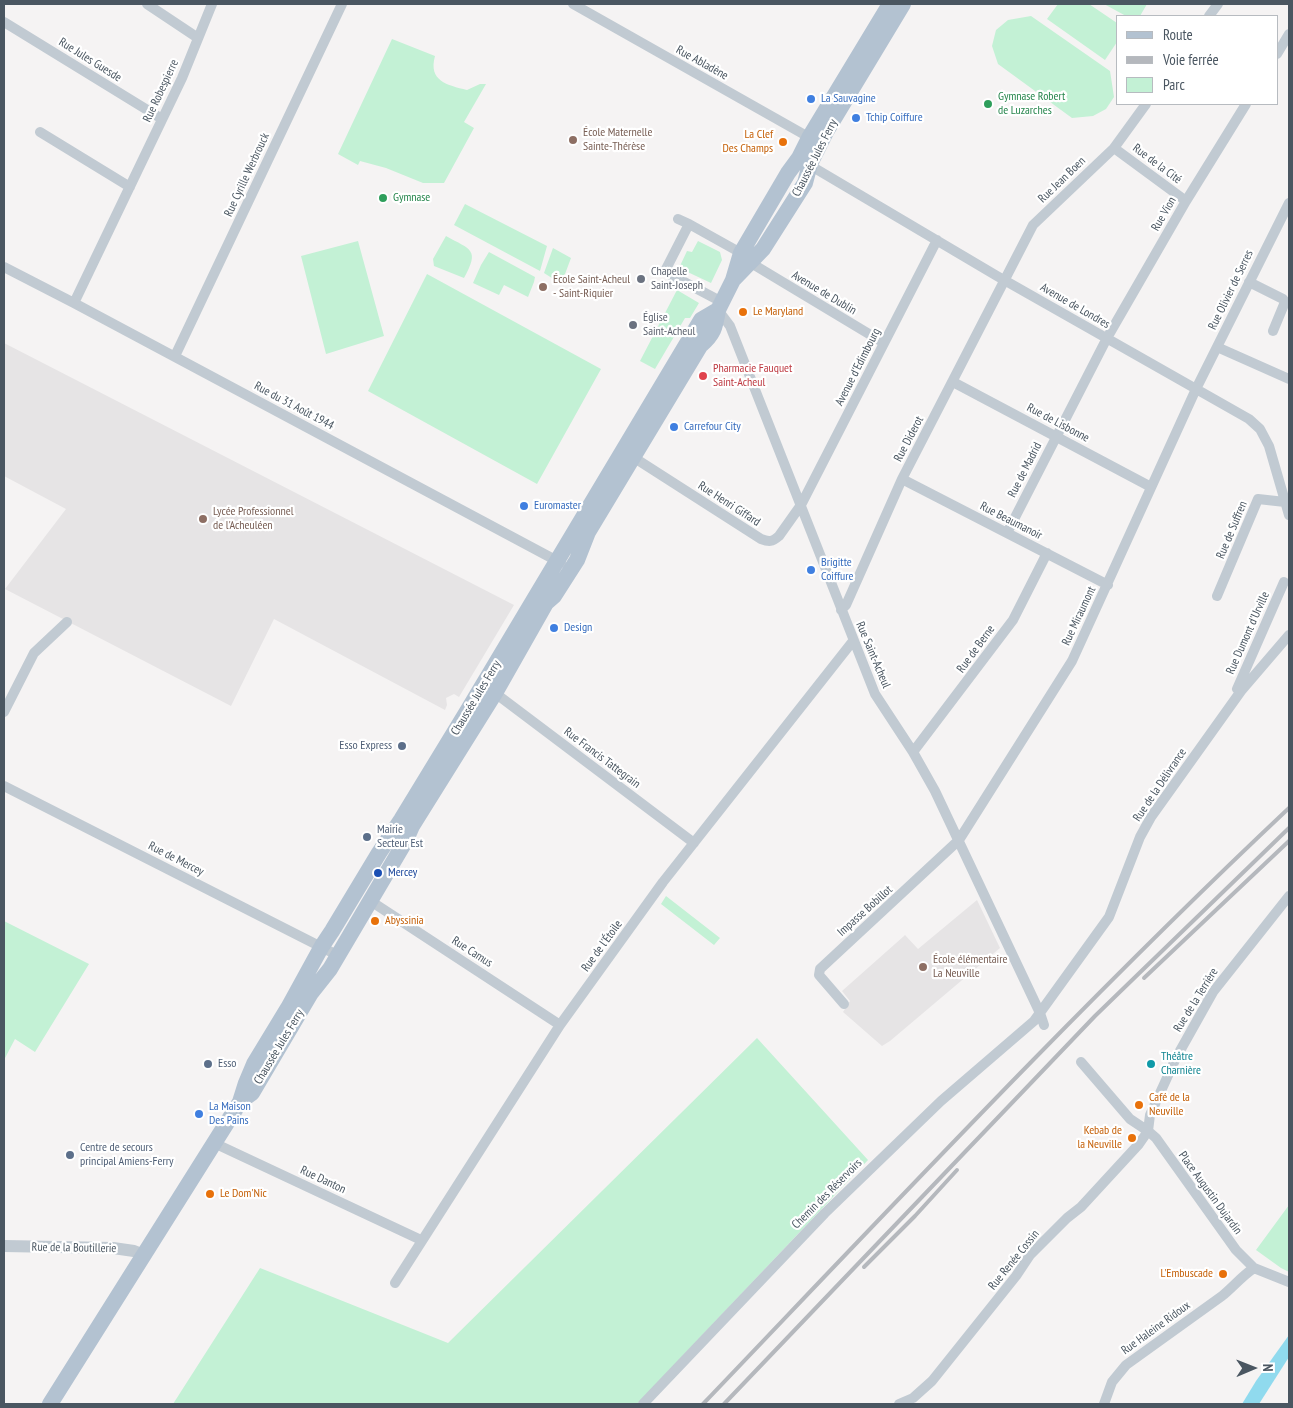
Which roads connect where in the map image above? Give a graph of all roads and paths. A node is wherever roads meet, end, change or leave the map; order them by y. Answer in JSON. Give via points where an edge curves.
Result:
{"nodes":[{"id":1,"x":147,"y":4,"type":"edge"},
{"id":2,"x":212,"y":4,"type":"edge"},
{"id":3,"x":342,"y":4,"type":"edge"},
{"id":4,"x":573,"y":4,"type":"edge"},
{"id":5,"x":890,"y":4,"type":"edge"},
{"id":6,"x":903,"y":4,"type":"edge"},
{"id":7,"x":1218,"y":4,"type":"edge"},
{"id":8,"x":1210,"y":15,"type":"edge"},
{"id":9,"x":4,"y":22,"type":"edge"},
{"id":10,"x":1289,"y":34,"type":"edge"},
{"id":11,"x":198,"y":38,"type":"junction"},
{"id":12,"x":1278,"y":52,"type":"edge"},
{"id":13,"x":1145,"y":105,"type":"edge"},
{"id":14,"x":1245,"y":105,"type":"edge"},
{"id":15,"x":162,"y":119,"type":"junction"},
{"id":16,"x":40,"y":132,"type":"dead end"},
{"id":17,"x":814,"y":140,"type":"junction"},
{"id":18,"x":1114,"y":148,"type":"junction"},
{"id":19,"x":804,"y":161,"type":"junction"},
{"id":20,"x":130,"y":187,"type":"junction"},
{"id":21,"x":1186,"y":201,"type":"junction"},
{"id":22,"x":1288,"y":206,"type":"edge"},
{"id":23,"x":678,"y":218,"type":"dead end"},
{"id":24,"x":689,"y":224,"type":"junction"},
{"id":25,"x":937,"y":240,"type":"junction"},
{"id":26,"x":746,"y":258,"type":"junction"},
{"id":27,"x":4,"y":267,"type":"edge"},
{"id":28,"x":1005,"y":280,"type":"junction"},
{"id":29,"x":1249,"y":282,"type":"junction"},
{"id":30,"x":74,"y":303,"type":"junction"},
{"id":31,"x":720,"y":306,"type":"junction"},
{"id":32,"x":1273,"y":331,"type":"dead end"},
{"id":33,"x":1107,"y":338,"type":"junction"},
{"id":34,"x":884,"y":343,"type":"junction"},
{"id":35,"x":1217,"y":347,"type":"junction"},
{"id":36,"x":174,"y":356,"type":"junction"},
{"id":37,"x":1289,"y":380,"type":"edge"},
{"id":38,"x":953,"y":382,"type":"junction"},
{"id":39,"x":1196,"y":389,"type":"junction"},
{"id":40,"x":1056,"y":437,"type":"junction"},
{"id":41,"x":633,"y":457,"type":"junction"},
{"id":42,"x":1289,"y":473,"type":"edge"},
{"id":43,"x":1278,"y":478,"type":"junction"},
{"id":44,"x":902,"y":479,"type":"junction"},
{"id":45,"x":1151,"y":487,"type":"junction"},
{"id":46,"x":1285,"y":502,"type":"junction"},
{"id":47,"x":801,"y":505,"type":"junction"},
{"id":48,"x":1289,"y":515,"type":"edge"},
{"id":49,"x":1007,"y":533,"type":"junction"},
{"id":50,"x":1047,"y":553,"type":"junction"},
{"id":51,"x":564,"y":565,"type":"junction"},
{"id":52,"x":1284,"y":582,"type":"dead end"},
{"id":53,"x":1108,"y":585,"type":"junction"},
{"id":54,"x":1217,"y":596,"type":"dead end"},
{"id":55,"x":841,"y":610,"type":"junction"},
{"id":56,"x":68,"y":622,"type":"dead end"},
{"id":57,"x":1289,"y":635,"type":"edge"},
{"id":58,"x":853,"y":641,"type":"junction"},
{"id":59,"x":1241,"y":691,"type":"junction"},
{"id":60,"x":495,"y":694,"type":"junction"},
{"id":61,"x":4,"y":712,"type":"edge"},
{"id":62,"x":913,"y":752,"type":"junction"},
{"id":63,"x":4,"y":786,"type":"edge"},
{"id":64,"x":959,"y":840,"type":"junction"},
{"id":65,"x":694,"y":843,"type":"junction"},
{"id":66,"x":1289,"y":896,"type":"edge"},
{"id":67,"x":369,"y":900,"type":"junction"},
{"id":68,"x":322,"y":946,"type":"junction"},
{"id":69,"x":337,"y":955,"type":"junction"},
{"id":70,"x":844,"y":1004,"type":"dead end"},
{"id":71,"x":1040,"y":1013,"type":"junction"},
{"id":72,"x":560,"y":1025,"type":"junction"},
{"id":73,"x":1044,"y":1025,"type":"dead end"},
{"id":74,"x":1080,"y":1062,"type":"dead end"},
{"id":75,"x":240,"y":1102,"type":"junction"},
{"id":76,"x":1148,"y":1131,"type":"junction"},
{"id":77,"x":214,"y":1143,"type":"junction"},
{"id":78,"x":422,"y":1240,"type":"junction"},
{"id":79,"x":4,"y":1246,"type":"edge"},
{"id":80,"x":144,"y":1255,"type":"junction"},
{"id":81,"x":1254,"y":1268,"type":"junction"},
{"id":82,"x":1285,"y":1280,"type":"edge"},
{"id":83,"x":395,"y":1283,"type":"dead end"},
{"id":84,"x":50,"y":1404,"type":"edge"},
{"id":85,"x":643,"y":1404,"type":"edge"},
{"id":86,"x":900,"y":1404,"type":"edge"},
{"id":87,"x":1104,"y":1404,"type":"edge"}],
"edges":[{"from":1,"to":11,"type":"street"},
{"from":2,"to":11,"type":"street","name":"Rue Robespierre"},
{"from":3,"to":36,"type":"street","name":"Rue Cyrille Werbrouck"},
{"from":4,"to":17,"type":"street","name":"Rue Abladène"},
{"from":5,"to":17,"type":"main road","name":"Chaussée Jules Ferry"},
{"from":6,"to":17,"type":"main road","name":"Chaussée Jules Ferry"},
{"from":7,"to":8,"type":"street"},
{"from":9,"to":15,"type":"street","name":"Rue Jules Guesde"},
{"from":10,"to":12,"type":"street"},
{"from":11,"to":15,"type":"street","name":"Rue Robespierre"},
{"from":13,"to":18,"type":"street","name":"Rue Jean Boen"},
{"from":14,"to":21,"type":"street","name":"Rue Vion"},
{"from":15,"to":20,"type":"street","name":"Rue Robespierre"},
{"from":16,"to":20,"type":"street"},
{"from":17,"to":19,"type":"main road","name":"Chaussée Jules Ferry"},
{"from":18,"to":21,"type":"street","name":"Rue de la Cité"},
{"from":18,"to":28,"type":"street","name":"Rue Jean Boen","via":[[1033,226]]},
{"from":19,"to":25,"type":"street","name":"Avenue de Londres"},
{"from":19,"to":26,"type":"main road","name":"Chaussée Jules Ferry","via":[[788,173]]},
{"from":20,"to":30,"type":"street","name":"Rue Robespierre"},
{"from":21,"to":33,"type":"street","name":"Rue Vion"},
{"from":22,"to":29,"type":"street","name":"Rue Olivier de Serres"},
{"from":23,"to":24,"type":"street"},
{"from":24,"to":26,"type":"street"},
{"from":24,"to":31,"type":"street","via":[[666,269]]},
{"from":25,"to":28,"type":"street","name":"Avenue de Londres"},
{"from":25,"to":34,"type":"street","name":"Avenue d'Edimbourg"},
{"from":26,"to":31,"type":"main road","name":"Chaussée Jules Ferry"},
{"from":26,"to":34,"type":"street","name":"Avenue de Dublin"},
{"from":27,"to":30,"type":"street","name":"Rue du 31 Août 1944"},
{"from":28,"to":33,"type":"street","name":"Avenue de Londres"},
{"from":28,"to":38,"type":"street","name":"Rue Diderot"},
{"from":29,"to":32,"type":"street","via":[[1285,302]]},
{"from":29,"to":35,"type":"street","name":"Rue Olivier de Serres"},
{"from":30,"to":36,"type":"street","name":"Rue du 31 Août 1944"},
{"from":31,"to":41,"type":"main road","via":[[713,333],[700,346]]},
{"from":31,"to":47,"type":"street","name":"Rue Saint-Acheul"},
{"from":31,"to":51,"type":"main road","name":"Chaussée Jules Ferry","via":[[701,320]]},
{"from":33,"to":39,"type":"street","name":"Avenue de Londres"},
{"from":33,"to":40,"type":"street","name":"Rue de Madrid"},
{"from":34,"to":47,"type":"street","name":"Avenue d'Edimbourg"},
{"from":35,"to":37,"type":"street"},
{"from":35,"to":39,"type":"street","name":"Rue Olivier de Serres"},
{"from":36,"to":51,"type":"street","name":"Rue du 31 Août 1944"},
{"from":38,"to":40,"type":"street","name":"Rue de Lisbonne"},
{"from":38,"to":44,"type":"street","name":"Rue Diderot"},
{"from":39,"to":43,"type":"street","name":"Avenue de Londres","via":[[1249,419],[1260,429],[1269,446]]},
{"from":39,"to":45,"type":"street","name":"Rue Miraumont"},
{"from":40,"to":45,"type":"street","name":"Rue de Lisbonne"},
{"from":40,"to":49,"type":"street","name":"Rue de Madrid"},
{"from":41,"to":47,"type":"street","name":"Rue Henri Giffard","via":[[769,542],[779,536]]},
{"from":41,"to":51,"type":"main road"},
{"from":42,"to":43,"type":"street"},
{"from":43,"to":46,"type":"street","name":"Avenue de Londres"},
{"from":44,"to":49,"type":"street","name":"Rue Beaumanoir"},
{"from":44,"to":55,"type":"street","name":"Rue Diderot"},
{"from":45,"to":53,"type":"street","name":"Rue Miraumont"},
{"from":46,"to":48,"type":"street","name":"Avenue de Londres"},
{"from":46,"to":54,"type":"street","name":"Rue de Suffren","via":[[1258,499]]},
{"from":47,"to":55,"type":"street","name":"Rue Saint-Acheul"},
{"from":49,"to":50,"type":"street","name":"Rue Beaumanoir"},
{"from":50,"to":53,"type":"street","name":"Rue Beaumanoir"},
{"from":50,"to":62,"type":"street","name":"Rue de Berne","via":[[1012,620]]},
{"from":51,"to":60,"type":"main road","name":"Chaussée Jules Ferry","via":[[554,596],[546,603]]},
{"from":51,"to":68,"type":"main road","name":"Chaussée Jules Ferry"},
{"from":52,"to":59,"type":"street","name":"Rue Dumont d'Urville","via":[[1237,689]]},
{"from":53,"to":64,"type":"street","name":"Rue Miraumont","via":[[1072,661]]},
{"from":55,"to":58,"type":"street","name":"Rue Saint-Acheul"},
{"from":56,"to":61,"type":"street","via":[[34,653]]},
{"from":57,"to":59,"type":"street","name":"Rue de la Délivrance"},
{"from":58,"to":62,"type":"street","name":"Rue Saint-Acheul","via":[[875,694]]},
{"from":58,"to":65,"type":"street","name":"Rue de l'Étoile"},
{"from":59,"to":71,"type":"street","name":"Rue de la Délivrance","via":[[1151,817],[1109,918]]},
{"from":60,"to":65,"type":"street","name":"Rue Francis Tattegrain"},
{"from":60,"to":67,"type":"main road","name":"Chaussée Jules Ferry"},
{"from":62,"to":64,"type":"street","name":"Rue Saint-Acheul"},
{"from":63,"to":68,"type":"street","name":"Rue de Mercey"},
{"from":64,"to":70,"type":"street","name":"Impasse Bobillot","via":[[820,968],[819,975]]},
{"from":64,"to":71,"type":"street","name":"Rue Saint-Acheul"},
{"from":65,"to":72,"type":"street","name":"Rue de l'Étoile"},
{"from":66,"to":76,"type":"street","name":"Rue de la Terrière","via":[[1213,992],[1176,1058],[1150,1115]]},
{"from":67,"to":69,"type":"main road","name":"Chaussée Jules Ferry"},
{"from":67,"to":72,"type":"street","name":"Rue Camus"},
{"from":68,"to":69,"type":"street","name":"Rue de Mercey"},
{"from":68,"to":75,"type":"main road","name":"Chaussée Jules Ferry","via":[[254,1064]]},
{"from":69,"to":75,"type":"main road","name":"Chaussée Jules Ferry","via":[[252,1093]]},
{"from":71,"to":73,"type":"street","name":"Rue Saint-Acheul"},
{"from":71,"to":85,"type":"street","name":"Chemin des Réservoirs","via":[[941,1101],[825,1213]]},
{"from":72,"to":78,"type":"street","name":"Rue de l'Étoile"},
{"from":74,"to":76,"type":"street","via":[[1130,1119]]},
{"from":75,"to":77,"type":"main road","name":"Chaussée Jules Ferry"},
{"from":76,"to":81,"type":"street","name":"Place Augustin Dujardin","via":[[1236,1250]]},
{"from":76,"to":86,"type":"street","name":"Rue Renée Cossin","via":[[1081,1207],[1030,1255],[932,1382]]},
{"from":77,"to":78,"type":"street","name":"Rue Danton"},
{"from":77,"to":80,"type":"main road","name":"Chaussée Jules Ferry"},
{"from":78,"to":83,"type":"street","name":"Rue de l'Étoile"},
{"from":79,"to":80,"type":"street","name":"Rue de la Boutillerie","via":[[113,1248]]},
{"from":80,"to":84,"type":"main road","name":"Chaussée Jules Ferry"},
{"from":81,"to":82,"type":"street","name":"Place Augustin Dujardin"},
{"from":81,"to":87,"type":"street","name":"Rue Haleine Ridoux","via":[[1126,1365],[1112,1382]]}]}
